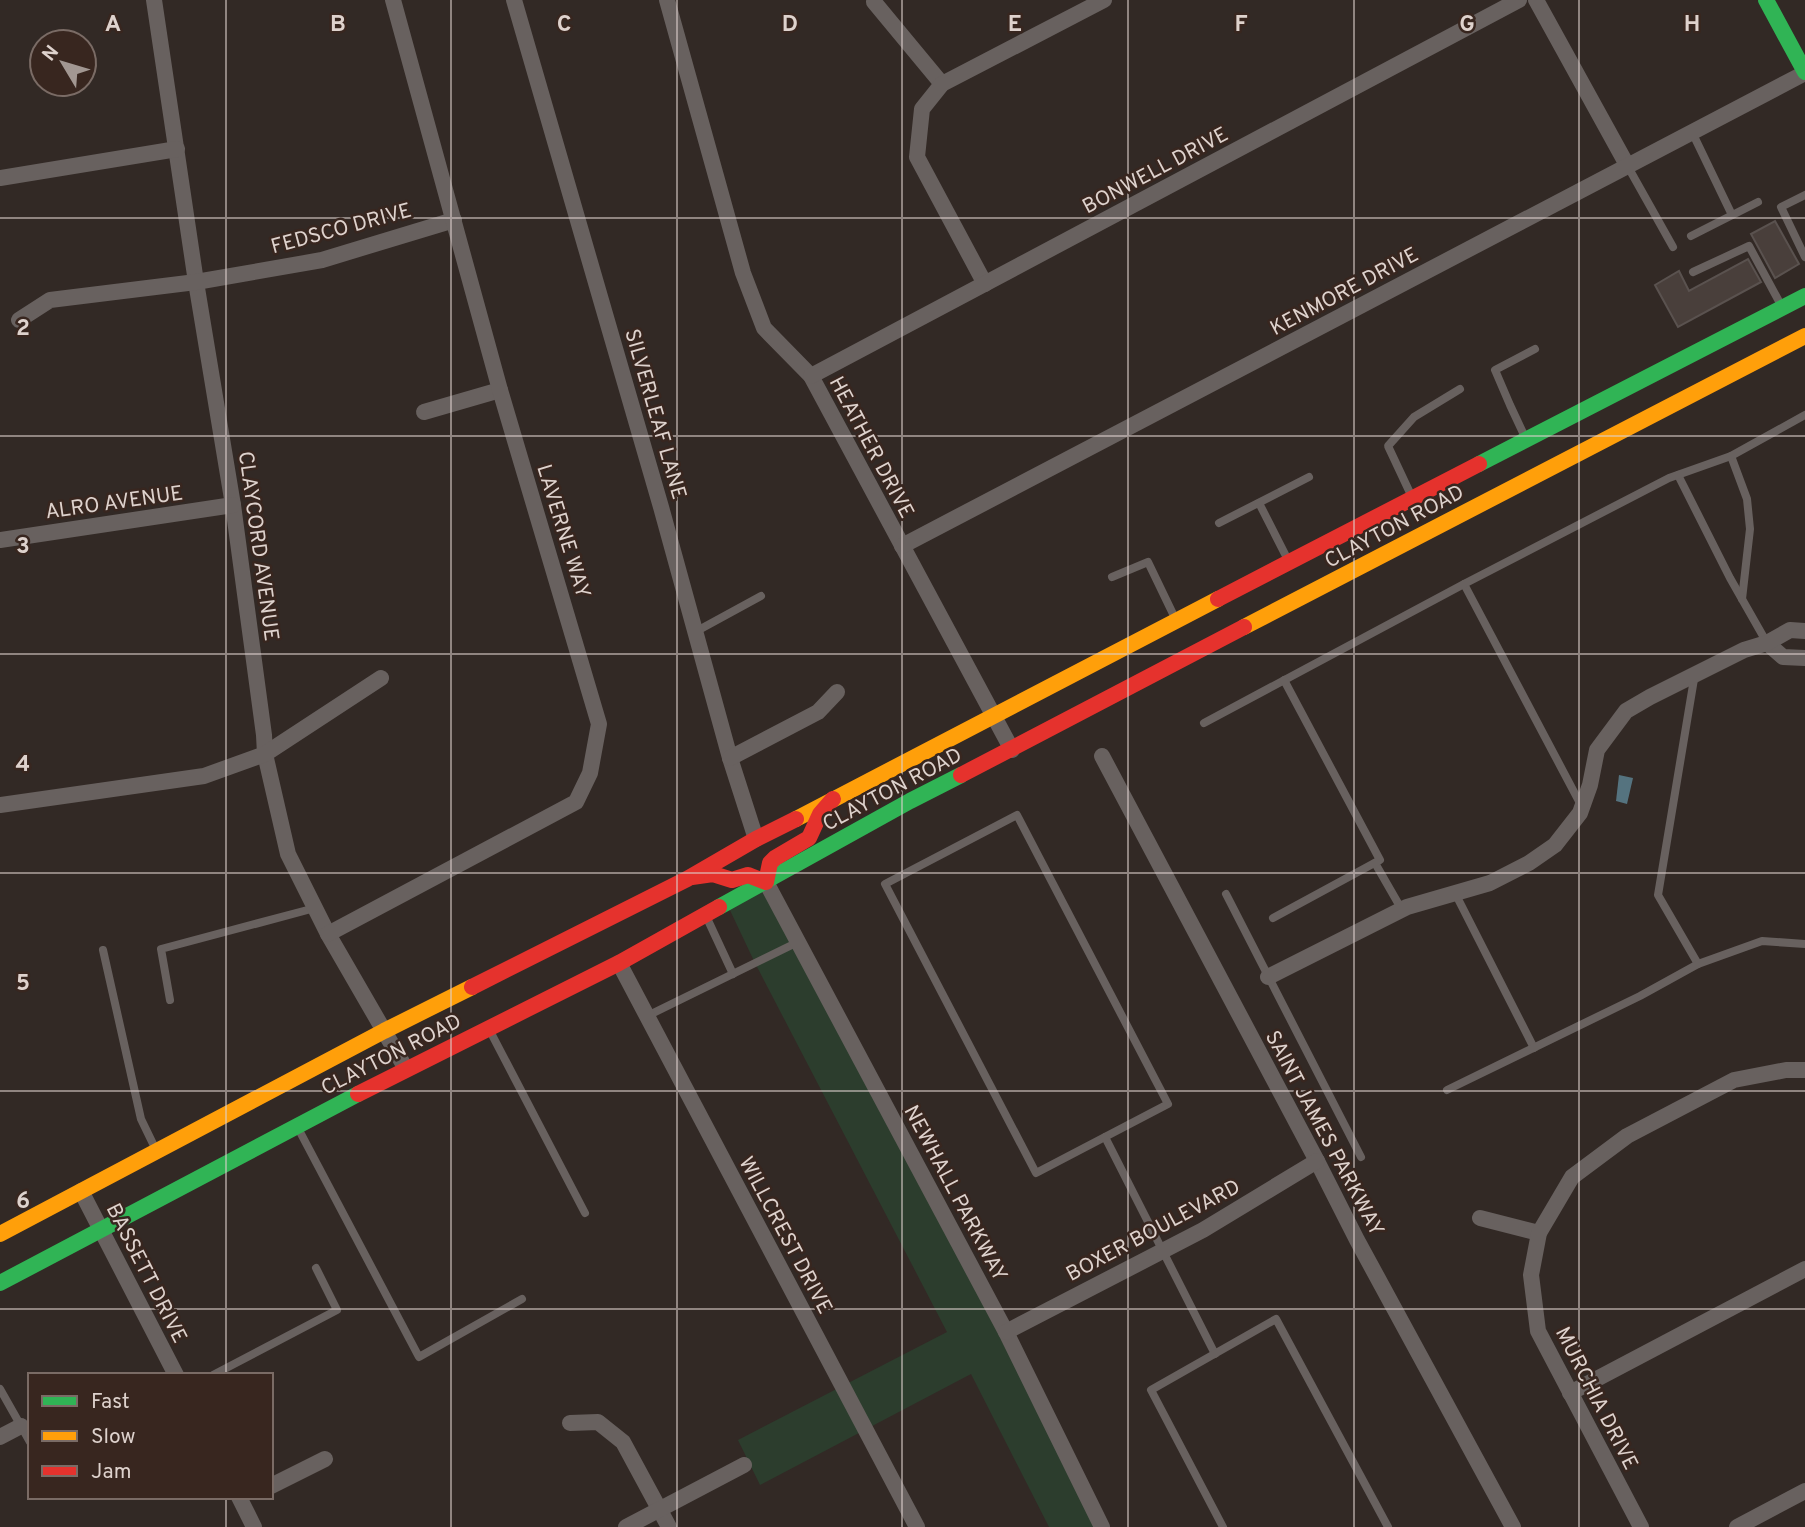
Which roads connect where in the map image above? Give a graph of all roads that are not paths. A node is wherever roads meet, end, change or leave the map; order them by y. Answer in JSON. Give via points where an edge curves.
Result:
{"nodes":[{"id":1,"x":154,"y":0,"type":"edge"},
{"id":2,"x":393,"y":0,"type":"edge"},
{"id":3,"x":514,"y":0,"type":"edge"},
{"id":4,"x":667,"y":0,"type":"edge"},
{"id":5,"x":1519,"y":0,"type":"edge"},
{"id":6,"x":1536,"y":0,"type":"edge"},
{"id":7,"x":1766,"y":0,"type":"edge"},
{"id":8,"x":1099,"y":1,"type":"edge"},
{"id":9,"x":874,"y":2,"type":"edge"},
{"id":10,"x":1805,"y":73,"type":"edge"},
{"id":11,"x":942,"y":84,"type":"junction"},
{"id":12,"x":1692,"y":132,"type":"junction"},
{"id":13,"x":177,"y":149,"type":"junction"},
{"id":14,"x":1628,"y":165,"type":"junction"},
{"id":15,"x":0,"y":178,"type":"edge"},
{"id":16,"x":1805,"y":195,"type":"edge"},
{"id":17,"x":1758,"y":202,"type":"dead end"},
{"id":18,"x":1732,"y":215,"type":"junction"},
{"id":19,"x":454,"y":220,"type":"junction"},
{"id":20,"x":1691,"y":236,"type":"dead end"},
{"id":21,"x":1673,"y":247,"type":"dead end"},
{"id":22,"x":1805,"y":257,"type":"edge"},
{"id":23,"x":1693,"y":272,"type":"dead end"},
{"id":24,"x":196,"y":282,"type":"junction"},
{"id":25,"x":985,"y":284,"type":"junction"},
{"id":26,"x":1805,"y":296,"type":"edge"},
{"id":27,"x":1783,"y":307,"type":"junction"},
{"id":28,"x":19,"y":320,"type":"dead end"},
{"id":29,"x":1805,"y":336,"type":"edge"},
{"id":30,"x":1535,"y":349,"type":"dead end"},
{"id":31,"x":811,"y":376,"type":"junction"},
{"id":32,"x":1460,"y":389,"type":"dead end"},
{"id":33,"x":500,"y":390,"type":"junction"},
{"id":34,"x":424,"y":412,"type":"dead end"},
{"id":35,"x":1805,"y":415,"type":"edge"},
{"id":36,"x":1527,"y":439,"type":"junction"},
{"id":37,"x":1731,"y":456,"type":"junction"},
{"id":38,"x":1678,"y":475,"type":"junction"},
{"id":39,"x":1309,"y":477,"type":"dead end"},
{"id":40,"x":1413,"y":498,"type":"junction"},
{"id":41,"x":1259,"y":503,"type":"junction"},
{"id":42,"x":233,"y":505,"type":"junction"},
{"id":43,"x":1219,"y":523,"type":"dead end"},
{"id":44,"x":0,"y":540,"type":"edge"},
{"id":45,"x":902,"y":546,"type":"junction"},
{"id":46,"x":1289,"y":562,"type":"junction"},
{"id":47,"x":1112,"y":577,"type":"dead end"},
{"id":48,"x":1464,"y":584,"type":"junction"},
{"id":49,"x":761,"y":596,"type":"dead end"},
{"id":50,"x":1742,"y":599,"type":"junction"},
{"id":51,"x":1176,"y":620,"type":"junction"},
{"id":52,"x":1805,"y":631,"type":"edge"},
{"id":53,"x":695,"y":632,"type":"junction"},
{"id":54,"x":1767,"y":643,"type":"junction"},
{"id":55,"x":1805,"y":658,"type":"edge"},
{"id":56,"x":1695,"y":673,"type":"junction"},
{"id":57,"x":381,"y":678,"type":"dead end"},
{"id":58,"x":1284,"y":680,"type":"junction"},
{"id":59,"x":837,"y":692,"type":"dead end"},
{"id":60,"x":992,"y":715,"type":"junction"},
{"id":61,"x":1204,"y":723,"type":"dead end"},
{"id":62,"x":1012,"y":750,"type":"junction"},
{"id":63,"x":265,"y":754,"type":"junction"},
{"id":64,"x":1102,"y":756,"type":"dead end"},
{"id":65,"x":730,"y":758,"type":"junction"},
{"id":66,"x":833,"y":799,"type":"junction"},
{"id":67,"x":0,"y":805,"type":"edge"},
{"id":68,"x":1582,"y":807,"type":"junction"},
{"id":69,"x":756,"y":839,"type":"junction"},
{"id":70,"x":1375,"y":863,"type":"junction"},
{"id":71,"x":687,"y":879,"type":"junction"},
{"id":72,"x":766,"y":882,"type":"junction"},
{"id":73,"x":1455,"y":893,"type":"junction"},
{"id":74,"x":1226,"y":894,"type":"dead end"},
{"id":75,"x":315,"y":908,"type":"junction"},
{"id":76,"x":1402,"y":910,"type":"junction"},
{"id":77,"x":705,"y":916,"type":"junction"},
{"id":78,"x":1273,"y":918,"type":"dead end"},
{"id":79,"x":328,"y":934,"type":"junction"},
{"id":80,"x":798,"y":942,"type":"junction"},
{"id":81,"x":1805,"y":944,"type":"edge"},
{"id":82,"x":103,"y":950,"type":"dead end"},
{"id":83,"x":619,"y":963,"type":"junction"},
{"id":84,"x":1698,"y":964,"type":"junction"},
{"id":85,"x":733,"y":974,"type":"junction"},
{"id":86,"x":1268,"y":977,"type":"junction"},
{"id":87,"x":170,"y":1000,"type":"dead end"},
{"id":88,"x":647,"y":1016,"type":"junction"},
{"id":89,"x":489,"y":1028,"type":"junction"},
{"id":90,"x":384,"y":1031,"type":"junction"},
{"id":91,"x":1534,"y":1048,"type":"junction"},
{"id":92,"x":406,"y":1069,"type":"junction"},
{"id":93,"x":1805,"y":1070,"type":"edge"},
{"id":94,"x":1447,"y":1090,"type":"dead end"},
{"id":95,"x":297,"y":1126,"type":"junction"},
{"id":96,"x":1105,"y":1137,"type":"junction"},
{"id":97,"x":156,"y":1151,"type":"junction"},
{"id":98,"x":1361,"y":1157,"type":"dead end"},
{"id":99,"x":1317,"y":1161,"type":"junction"},
{"id":100,"x":81,"y":1191,"type":"junction"},
{"id":101,"x":584,"y":1213,"type":"dead end"},
{"id":102,"x":1480,"y":1218,"type":"dead end"},
{"id":103,"x":101,"y":1230,"type":"junction"},
{"id":104,"x":1539,"y":1233,"type":"junction"},
{"id":105,"x":0,"y":1234,"type":"edge"},
{"id":106,"x":1163,"y":1251,"type":"junction"},
{"id":107,"x":316,"y":1268,"type":"dead end"},
{"id":108,"x":1805,"y":1269,"type":"edge"},
{"id":109,"x":0,"y":1283,"type":"edge"},
{"id":110,"x":522,"y":1299,"type":"dead end"},
{"id":111,"x":1006,"y":1332,"type":"junction"},
{"id":112,"x":1215,"y":1354,"type":"junction"},
{"id":113,"x":175,"y":1373,"type":"edge"},
{"id":114,"x":217,"y":1373,"type":"edge"},
{"id":115,"x":0,"y":1389,"type":"edge"},
{"id":116,"x":1570,"y":1393,"type":"junction"},
{"id":117,"x":570,"y":1423,"type":"dead end"},
{"id":118,"x":21,"y":1426,"type":"junction"},
{"id":119,"x":0,"y":1437,"type":"edge"},
{"id":120,"x":28,"y":1438,"type":"edge"},
{"id":121,"x":325,"y":1459,"type":"dead end"},
{"id":122,"x":744,"y":1465,"type":"dead end"},
{"id":123,"x":273,"y":1485,"type":"edge"},
{"id":124,"x":1805,"y":1490,"type":"edge"},
{"id":125,"x":243,"y":1499,"type":"edge"},
{"id":126,"x":660,"y":1509,"type":"junction"},
{"id":127,"x":254,"y":1527,"type":"edge"},
{"id":128,"x":626,"y":1527,"type":"edge"},
{"id":129,"x":669,"y":1527,"type":"edge"},
{"id":130,"x":917,"y":1527,"type":"edge"},
{"id":131,"x":1102,"y":1527,"type":"edge"},
{"id":132,"x":1223,"y":1527,"type":"edge"},
{"id":133,"x":1388,"y":1527,"type":"edge"},
{"id":134,"x":1514,"y":1527,"type":"edge"},
{"id":135,"x":1641,"y":1527,"type":"edge"},
{"id":136,"x":1737,"y":1527,"type":"edge"}],
"edges":[{"from":1,"to":13,"type":"street","name":"CLAYCORD AVENUE"},
{"from":2,"to":19,"type":"street","name":"LAVERNE WAY"},
{"from":3,"to":53,"type":"street","name":"SILVERLEAF LANE"},
{"from":4,"to":31,"type":"street","name":"HEATHER DRIVE","via":[[743,274],[764,328]]},
{"from":5,"to":25,"type":"street","name":"BONWELL DRIVE"},
{"from":6,"to":14,"type":"street"},
{"from":7,"to":10,"type":"main road"},
{"from":8,"to":11,"type":"street"},
{"from":9,"to":11,"type":"street"},
{"from":10,"to":12,"type":"street","name":"KENMORE DRIVE"},
{"from":11,"to":25,"type":"street","via":[[922,109],[917,157]]},
{"from":12,"to":14,"type":"street","name":"KENMORE DRIVE"},
{"from":12,"to":18,"type":"lane"},
{"from":13,"to":15,"type":"street"},
{"from":13,"to":24,"type":"street","name":"CLAYCORD AVENUE"},
{"from":14,"to":21,"type":"lane"},
{"from":14,"to":45,"type":"street","name":"KENMORE DRIVE"},
{"from":16,"to":22,"type":"lane","via":[[1781,207]]},
{"from":17,"to":18,"type":"lane"},
{"from":18,"to":20,"type":"lane"},
{"from":19,"to":24,"type":"street","name":"FEDSCO DRIVE","via":[[322,260]]},
{"from":19,"to":33,"type":"street","name":"LAVERNE WAY"},
{"from":23,"to":27,"type":"lane","via":[[1749,246]]},
{"from":24,"to":28,"type":"street","name":"FEDSCO DRIVE","via":[[50,300]]},
{"from":24,"to":42,"type":"street","name":"CLAYCORD AVENUE"},
{"from":25,"to":31,"type":"street","name":"BONWELL DRIVE"},
{"from":26,"to":27,"type":"main road","name":"CLAYTON ROAD"},
{"from":27,"to":36,"type":"main road","name":"CLAYTON ROAD"},
{"from":29,"to":62,"type":"main road","name":"CLAYTON ROAD"},
{"from":30,"to":36,"type":"lane","via":[[1495,370]]},
{"from":31,"to":45,"type":"street","name":"HEATHER DRIVE"},
{"from":32,"to":40,"type":"lane","via":[[1414,417],[1388,446]]},
{"from":33,"to":34,"type":"street"},
{"from":33,"to":79,"type":"street","name":"LAVERNE WAY","via":[[599,724],[590,773],[576,802]]},
{"from":35,"to":37,"type":"lane"},
{"from":36,"to":40,"type":"main road","name":"CLAYTON ROAD"},
{"from":37,"to":38,"type":"lane"},
{"from":37,"to":50,"type":"lane","via":[[1747,499],[1750,529]]},
{"from":38,"to":48,"type":"lane"},
{"from":38,"to":50,"type":"lane"},
{"from":39,"to":41,"type":"lane"},
{"from":40,"to":46,"type":"main road","name":"CLAYTON ROAD"},
{"from":41,"to":43,"type":"lane"},
{"from":41,"to":46,"type":"lane"},
{"from":42,"to":44,"type":"street","name":"ALRO AVENUE"},
{"from":42,"to":63,"type":"street","name":"CLAYCORD AVENUE"},
{"from":45,"to":60,"type":"street","name":"HEATHER DRIVE"},
{"from":46,"to":51,"type":"main road","name":"CLAYTON ROAD"},
{"from":47,"to":51,"type":"lane","via":[[1148,562]]},
{"from":48,"to":58,"type":"lane"},
{"from":48,"to":68,"type":"lane"},
{"from":49,"to":53,"type":"lane"},
{"from":50,"to":54,"type":"lane"},
{"from":51,"to":60,"type":"main road","name":"CLAYTON ROAD"},
{"from":52,"to":54,"type":"street","via":[[1790,630]]},
{"from":53,"to":65,"type":"street","name":"SILVERLEAF LANE"},
{"from":54,"to":55,"type":"street","via":[[1783,657]]},
{"from":54,"to":56,"type":"street"},
{"from":56,"to":68,"type":"street","via":[[1626,711],[1597,750]]},
{"from":56,"to":84,"type":"lane","via":[[1658,895]]},
{"from":57,"to":63,"type":"street"},
{"from":58,"to":61,"type":"lane"},
{"from":58,"to":70,"type":"lane","via":[[1380,860]]},
{"from":59,"to":65,"type":"street","via":[[818,712]]},
{"from":60,"to":62,"type":"street","name":"HEATHER DRIVE"},
{"from":60,"to":66,"type":"main road","name":"CLAYTON ROAD"},
{"from":62,"to":72,"type":"main road","name":"CLAYTON ROAD"},
{"from":63,"to":67,"type":"street","via":[[204,776]]},
{"from":63,"to":75,"type":"street","name":"CLAYCORD AVENUE","via":[[288,854]]},
{"from":64,"to":99,"type":"street","name":"SAINT JAMES PARKWAY"},
{"from":65,"to":69,"type":"street","name":"SILVERLEAF LANE"},
{"from":66,"to":69,"type":"main road","name":"CLAYTON ROAD"},
{"from":66,"to":72,"type":"main road","via":[[809,838],[770,863]]},
{"from":68,"to":73,"type":"street","via":[[1555,845],[1529,863],[1490,883]]},
{"from":69,"to":71,"type":"main road","name":"CLAYTON ROAD"},
{"from":70,"to":76,"type":"lane"},
{"from":70,"to":78,"type":"lane"},
{"from":71,"to":72,"type":"main road","via":[[713,874],[732,880],[748,875]]},
{"from":71,"to":90,"type":"main road","name":"CLAYTON ROAD"},
{"from":72,"to":77,"type":"main road","name":"CLAYTON ROAD"},
{"from":72,"to":80,"type":"street","name":"NEWHALL PARKWAY"},
{"from":73,"to":76,"type":"street"},
{"from":73,"to":91,"type":"lane"},
{"from":74,"to":86,"type":"lane"},
{"from":75,"to":79,"type":"street","name":"CLAYCORD AVENUE"},
{"from":75,"to":87,"type":"lane","via":[[161,949]]},
{"from":76,"to":86,"type":"street"},
{"from":77,"to":83,"type":"main road","name":"CLAYTON ROAD"},
{"from":77,"to":85,"type":"lane"},
{"from":79,"to":90,"type":"street","name":"CLAYCORD AVENUE"},
{"from":80,"to":85,"type":"lane"},
{"from":80,"to":111,"type":"street","name":"NEWHALL PARKWAY"},
{"from":81,"to":84,"type":"lane","via":[[1762,941]]},
{"from":82,"to":97,"type":"lane","via":[[141,1119]]},
{"from":83,"to":88,"type":"street","name":"WILLCREST DRIVE"},
{"from":83,"to":89,"type":"main road","name":"CLAYTON ROAD"},
{"from":84,"to":91,"type":"lane"},
{"from":85,"to":88,"type":"lane"},
{"from":86,"to":98,"type":"lane"},
{"from":88,"to":130,"type":"street","name":"WILLCREST DRIVE"},
{"from":89,"to":92,"type":"main road","name":"CLAYTON ROAD"},
{"from":89,"to":101,"type":"lane"},
{"from":90,"to":92,"type":"street","name":"CLAYCORD AVENUE"},
{"from":90,"to":97,"type":"main road","name":"CLAYTON ROAD"},
{"from":91,"to":94,"type":"lane"},
{"from":92,"to":95,"type":"main road","name":"CLAYTON ROAD"},
{"from":93,"to":104,"type":"street","name":"MURCHIA DRIVE","via":[[1734,1080],[1627,1136],[1572,1177]]},
{"from":95,"to":103,"type":"main road","name":"CLAYTON ROAD"},
{"from":95,"to":110,"type":"lane","via":[[419,1357]]},
{"from":96,"to":96,"type":"lane","via":[[1168,1104],[1017,815],[885,884],[1035,1173]]},
{"from":96,"to":106,"type":"lane"},
{"from":97,"to":100,"type":"main road","name":"CLAYTON ROAD"},
{"from":99,"to":106,"type":"street","name":"BOXER BOULEVARD"},
{"from":99,"to":134,"type":"street","name":"SAINT JAMES PARKWAY"},
{"from":100,"to":103,"type":"street","name":"BASSETT DRIVE"},
{"from":100,"to":105,"type":"main road","name":"CLAYTON ROAD"},
{"from":102,"to":104,"type":"street"},
{"from":103,"to":109,"type":"main road","name":"CLAYTON ROAD"},
{"from":103,"to":113,"type":"street","name":"BASSETT DRIVE"},
{"from":104,"to":116,"type":"street","name":"MURCHIA DRIVE","via":[[1531,1275],[1538,1331]]},
{"from":106,"to":111,"type":"street","name":"BOXER BOULEVARD"},
{"from":106,"to":112,"type":"lane"},
{"from":107,"to":114,"type":"lane","via":[[337,1310]]},
{"from":108,"to":116,"type":"street"},
{"from":111,"to":131,"type":"street","name":"NEWHALL PARKWAY"},
{"from":112,"to":132,"type":"lane","via":[[1151,1391]]},
{"from":112,"to":133,"type":"lane","via":[[1276,1319]]},
{"from":115,"to":118,"type":"lane"},
{"from":116,"to":135,"type":"street","name":"MURCHIA DRIVE"},
{"from":117,"to":126,"type":"street","via":[[598,1422],[623,1442]]},
{"from":118,"to":119,"type":"street"},
{"from":118,"to":120,"type":"lane"},
{"from":121,"to":123,"type":"street"},
{"from":122,"to":126,"type":"street"},
{"from":124,"to":136,"type":"street"},
{"from":125,"to":127,"type":"street"},
{"from":126,"to":128,"type":"street"},
{"from":126,"to":129,"type":"street"}]}
